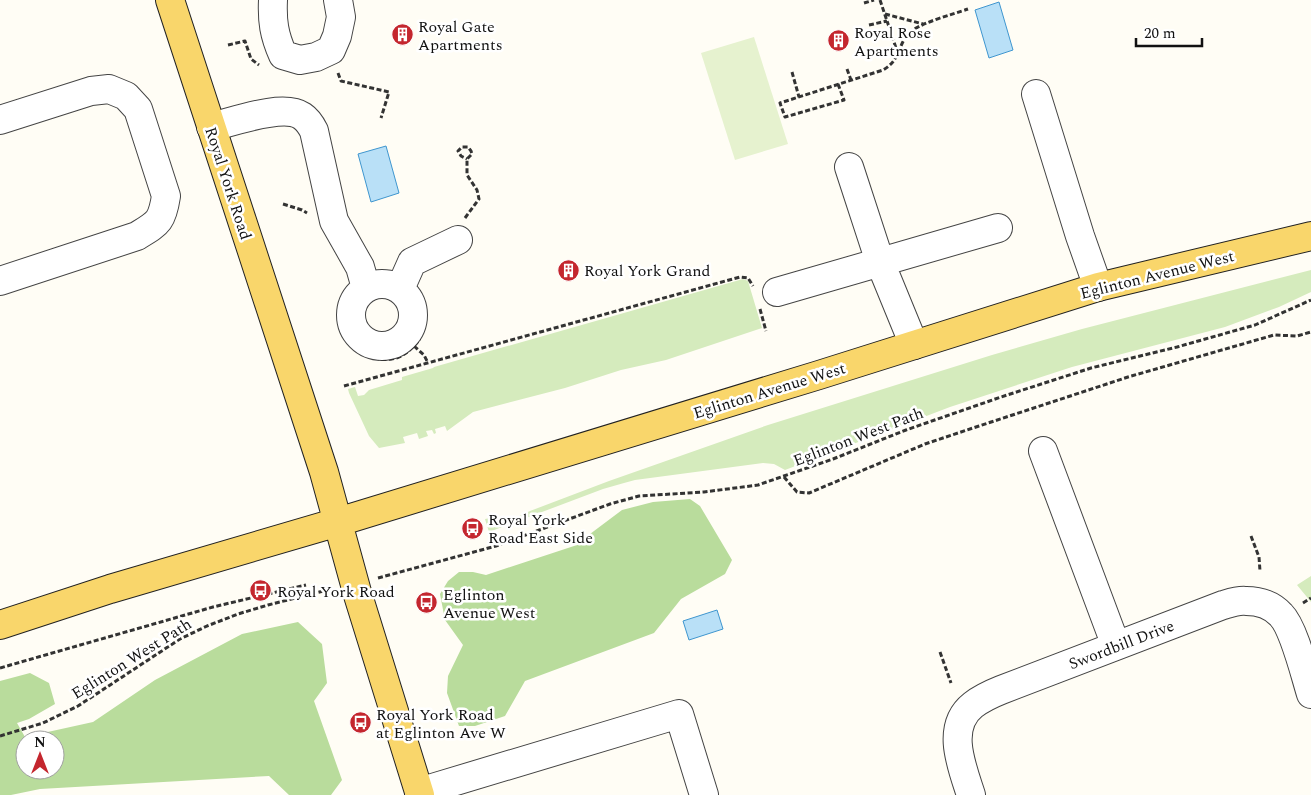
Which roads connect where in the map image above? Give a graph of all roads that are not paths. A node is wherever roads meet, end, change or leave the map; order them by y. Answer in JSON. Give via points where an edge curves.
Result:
{"nodes":[{"id":1,"x":170,"y":0,"type":"edge"},
{"id":2,"x":273,"y":0,"type":"edge"},
{"id":3,"x":338,"y":0,"type":"edge"},
{"id":4,"x":1036,"y":94,"type":"dead end"},
{"id":5,"x":0,"y":120,"type":"edge"},
{"id":6,"x":211,"y":127,"type":"junction"},
{"id":7,"x":849,"y":167,"type":"dead end"},
{"id":8,"x":998,"y":228,"type":"dead end"},
{"id":9,"x":1311,"y":236,"type":"edge"},
{"id":10,"x":458,"y":240,"type":"road end"},
{"id":11,"x":880,"y":262,"type":"junction"},
{"id":12,"x":0,"y":281,"type":"edge"},
{"id":13,"x":1098,"y":287,"type":"junction"},
{"id":14,"x":366,"y":288,"type":"junction"},
{"id":15,"x":400,"y":289,"type":"junction"},
{"id":16,"x":763,"y":296,"type":"road end"},
{"id":17,"x":914,"y":345,"type":"junction"},
{"id":18,"x":1042,"y":451,"type":"dead end"},
{"id":19,"x":338,"y":522,"type":"junction"},
{"id":20,"x":0,"y":625,"type":"edge"},
{"id":21,"x":1116,"y":646,"type":"junction"},
{"id":22,"x":1311,"y":694,"type":"edge"},
{"id":23,"x":420,"y":793,"type":"edge"},
{"id":24,"x":704,"y":795,"type":"edge"},
{"id":25,"x":971,"y":795,"type":"edge"}],
"edges":[{"from":1,"to":6,"type":"main road","name":"Royal York Road"},
{"from":2,"to":3,"type":"street","via":[[272,18],[283,54],[300,60],[331,50],[341,17]]},
{"from":4,"to":13,"type":"street"},
{"from":5,"to":12,"type":"street","via":[[90,91],[109,89],[126,96],[138,109],[166,196],[157,224],[137,236]]},
{"from":6,"to":14,"type":"street","via":[[276,111],[301,115],[309,122],[314,131],[334,221],[360,267]]},
{"from":6,"to":19,"type":"main road","name":"Royal York Road"},
{"from":7,"to":11,"type":"street"},
{"from":8,"to":11,"type":"street"},
{"from":9,"to":13,"type":"main road","name":"Eglinton Avenue West"},
{"from":10,"to":15,"type":"street","via":[[412,262]]},
{"from":11,"to":16,"type":"street"},
{"from":11,"to":17,"type":"street"},
{"from":13,"to":17,"type":"main road","name":"Eglinton Avenue West"},
{"from":14,"to":15,"type":"street","via":[[383,283]]},
{"from":14,"to":15,"type":"street","via":[[353,301],[350,318],[357,335],[372,346],[390,346],[406,337],[414,321],[411,303]]},
{"from":17,"to":19,"type":"main road","name":"Eglinton Avenue West"},
{"from":18,"to":21,"type":"street"},
{"from":19,"to":20,"type":"main road","name":"Eglinton Avenue West"},
{"from":19,"to":23,"type":"main road","name":"Royal York Road"},
{"from":21,"to":22,"type":"street","name":"Swordbill Drive","via":[[1223,605],[1244,600],[1259,602],[1282,615]]},
{"from":21,"to":25,"type":"street","name":"Swordbill Drive","via":[[984,697],[972,706],[962,718],[957,736],[959,756]]},
{"from":23,"to":24,"type":"street","via":[[680,714]]}]}
